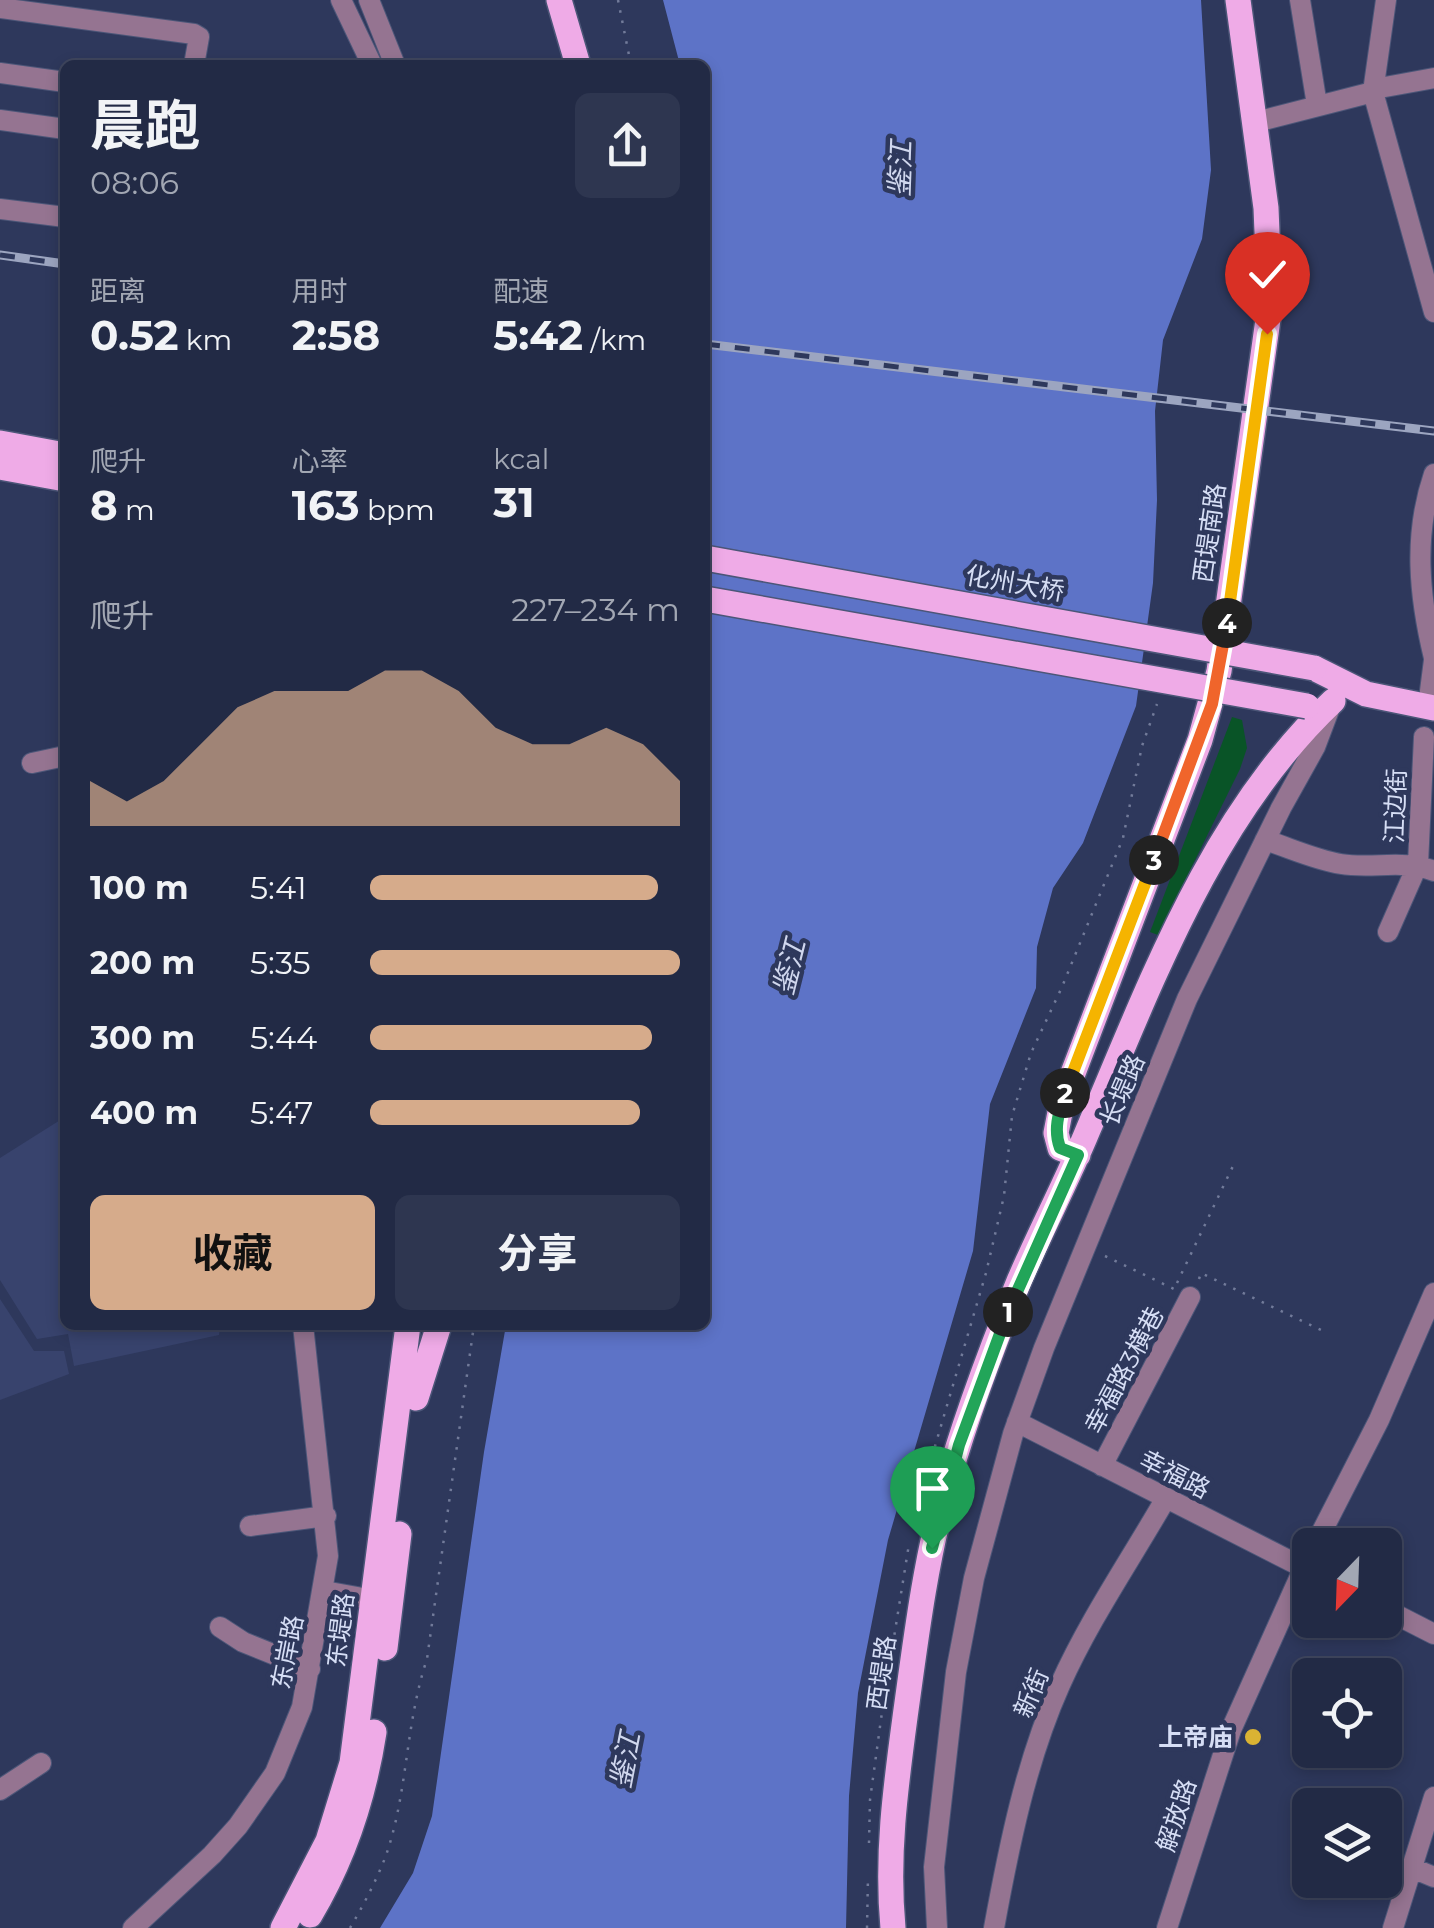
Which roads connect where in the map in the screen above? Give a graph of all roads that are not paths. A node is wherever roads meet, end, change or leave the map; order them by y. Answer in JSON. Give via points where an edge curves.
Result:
{"nodes":[{"id":1,"x":341,"y":0,"type":"edge"},
{"id":2,"x":368,"y":0,"type":"edge"},
{"id":3,"x":560,"y":0,"type":"edge"},
{"id":4,"x":578,"y":0,"type":"edge"},
{"id":5,"x":1238,"y":0,"type":"edge"},
{"id":6,"x":1300,"y":0,"type":"edge"},
{"id":7,"x":1386,"y":0,"type":"edge"},
{"id":8,"x":0,"y":8,"type":"edge"},
{"id":9,"x":194,"y":60,"type":"edge"},
{"id":10,"x":370,"y":60,"type":"edge"},
{"id":11,"x":393,"y":60,"type":"edge"},
{"id":12,"x":577,"y":60,"type":"edge"},
{"id":13,"x":595,"y":60,"type":"edge"},
{"id":14,"x":0,"y":73,"type":"edge"},
{"id":15,"x":1434,"y":78,"type":"edge"},
{"id":16,"x":60,"y":81,"type":"edge"},
{"id":17,"x":1374,"y":90,"type":"junction"},
{"id":18,"x":1316,"y":105,"type":"junction"},
{"id":19,"x":0,"y":120,"type":"edge"},
{"id":20,"x":1256,"y":122,"type":"junction"},
{"id":21,"x":60,"y":129,"type":"edge"},
{"id":22,"x":0,"y":209,"type":"edge"},
{"id":23,"x":60,"y":215,"type":"edge"},
{"id":24,"x":1434,"y":312,"type":"edge"},
{"id":25,"x":0,"y":443,"type":"edge"},
{"id":26,"x":60,"y":455,"type":"edge"},
{"id":27,"x":0,"y":467,"type":"edge"},
{"id":28,"x":1434,"y":474,"type":"edge"},
{"id":29,"x":60,"y":478,"type":"edge"},
{"id":30,"x":710,"y":559,"type":"edge"},
{"id":31,"x":710,"y":600,"type":"edge"},
{"id":32,"x":1434,"y":659,"type":"edge"},
{"id":33,"x":1366,"y":694,"type":"junction"},
{"id":34,"x":1432,"y":699,"type":"edge"},
{"id":35,"x":1333,"y":701,"type":"junction"},
{"id":36,"x":1424,"y":737,"type":"dead end"},
{"id":37,"x":60,"y":757,"type":"edge"},
{"id":38,"x":32,"y":764,"type":"dead end"},
{"id":39,"x":1266,"y":840,"type":"junction"},
{"id":40,"x":1426,"y":867,"type":"edge"},
{"id":41,"x":1388,"y":932,"type":"dead end"},
{"id":42,"x":1078,"y":1155,"type":"junction"},
{"id":43,"x":1434,"y":1294,"type":"edge"},
{"id":44,"x":1190,"y":1297,"type":"dead end"},
{"id":45,"x":303,"y":1330,"type":"edge"},
{"id":46,"x":407,"y":1330,"type":"edge"},
{"id":47,"x":424,"y":1330,"type":"edge"},
{"id":48,"x":437,"y":1330,"type":"edge"},
{"id":49,"x":416,"y":1398,"type":"junction"},
{"id":50,"x":1017,"y":1422,"type":"junction"},
{"id":51,"x":1102,"y":1466,"type":"junction"},
{"id":52,"x":1166,"y":1498,"type":"junction"},
{"id":53,"x":326,"y":1516,"type":"junction"},
{"id":54,"x":250,"y":1526,"type":"dead end"},
{"id":55,"x":1324,"y":1528,"type":"edge"},
{"id":56,"x":1292,"y":1557,"type":"edge"},
{"id":57,"x":324,"y":1592,"type":"junction"},
{"id":58,"x":1292,"y":1598,"type":"edge"},
{"id":59,"x":374,"y":1600,"type":"junction"},
{"id":60,"x":1402,"y":1618,"type":"edge"},
{"id":61,"x":220,"y":1628,"type":"dead end"},
{"id":62,"x":1434,"y":1634,"type":"edge"},
{"id":63,"x":310,"y":1669,"type":"junction"},
{"id":64,"x":41,"y":1763,"type":"dead end"},
{"id":65,"x":0,"y":1790,"type":"edge"},
{"id":66,"x":1434,"y":1797,"type":"edge"},
{"id":67,"x":1410,"y":1867,"type":"junction"},
{"id":68,"x":1434,"y":1877,"type":"edge"},
{"id":69,"x":133,"y":1928,"type":"edge"},
{"id":70,"x":283,"y":1928,"type":"edge"},
{"id":71,"x":303,"y":1928,"type":"edge"},
{"id":72,"x":893,"y":1928,"type":"edge"},
{"id":73,"x":937,"y":1928,"type":"edge"},
{"id":74,"x":994,"y":1928,"type":"edge"},
{"id":75,"x":1167,"y":1928,"type":"edge"},
{"id":76,"x":1392,"y":1928,"type":"edge"}],
"edges":[{"from":1,"to":10,"type":"street"},
{"from":2,"to":11,"type":"street"},
{"from":3,"to":12,"type":"main road"},
{"from":4,"to":13,"type":"main road"},
{"from":5,"to":20,"type":"main road","name":"西堤南路"},
{"from":6,"to":18,"type":"street"},
{"from":7,"to":17,"type":"street"},
{"from":8,"to":9,"type":"street","via":[[196,35]]},
{"from":14,"to":16,"type":"street"},
{"from":15,"to":17,"type":"street"},
{"from":17,"to":18,"type":"street"},
{"from":17,"to":24,"type":"street"},
{"from":18,"to":20,"type":"street"},
{"from":19,"to":21,"type":"street"},
{"from":20,"to":42,"type":"main road","name":"西堤南路","via":[[1270,306],[1220,671],[1062,1102],[1056,1139]]},
{"from":22,"to":23,"type":"street"},
{"from":25,"to":26,"type":"main road"},
{"from":27,"to":29,"type":"main road"},
{"from":28,"to":32,"type":"street","via":[[1423,506],[1420,563]]},
{"from":30,"to":33,"type":"main road","name":"化州大桥","bridge":true,"via":[[1314,668]]},
{"from":31,"to":35,"type":"main road","bridge":true,"via":[[1306,706]]},
{"from":32,"to":34,"type":"street"},
{"from":33,"to":34,"type":"main road"},
{"from":33,"to":35,"type":"main road"},
{"from":35,"to":39,"type":"street","name":"长堤路"},
{"from":35,"to":42,"type":"main road","name":"西堤路","via":[[1294,742],[1205,872]]},
{"from":36,"to":40,"type":"street","name":"江边街"},
{"from":37,"to":38,"type":"street"},
{"from":39,"to":40,"type":"street","via":[[1338,864]]},
{"from":39,"to":50,"type":"street","name":"长堤路","via":[[1187,999]]},
{"from":40,"to":41,"type":"street","name":"江边街"},
{"from":42,"to":72,"type":"main road","name":"西堤路","via":[[1020,1281],[941,1506],[889,1842]]},
{"from":43,"to":55,"type":"street"},
{"from":44,"to":51,"type":"street","name":"幸福路3横巷"},
{"from":45,"to":53,"type":"street","name":"东岸路"},
{"from":46,"to":59,"type":"main road","name":"东堤路"},
{"from":47,"to":49,"type":"main road","name":"东堤路"},
{"from":48,"to":49,"type":"main road"},
{"from":49,"to":71,"type":"main road","name":"东堤路","via":[[369,1767],[344,1847]]},
{"from":50,"to":51,"type":"street","name":"幸福路"},
{"from":50,"to":73,"type":"street","name":"长堤路","via":[[956,1672],[934,1867]]},
{"from":51,"to":52,"type":"street","name":"幸福路"},
{"from":52,"to":56,"type":"street","name":"幸福路"},
{"from":52,"to":74,"type":"street","name":"新街","via":[[1077,1650],[1046,1718]]},
{"from":53,"to":54,"type":"street"},
{"from":53,"to":57,"type":"street","name":"东岸路"},
{"from":57,"to":59,"type":"street"},
{"from":57,"to":63,"type":"street","name":"东岸路"},
{"from":58,"to":75,"type":"street","name":"解放路","via":[[1231,1730]]},
{"from":59,"to":70,"type":"main road","name":"东堤路","via":[[346,1788]]},
{"from":60,"to":62,"type":"street"},
{"from":61,"to":63,"type":"street"},
{"from":63,"to":69,"type":"street","name":"东岸路","via":[[296,1728],[263,1793],[212,1855]]},
{"from":64,"to":65,"type":"street"},
{"from":66,"to":67,"type":"street"},
{"from":67,"to":68,"type":"street"},
{"from":67,"to":76,"type":"street"}]}
